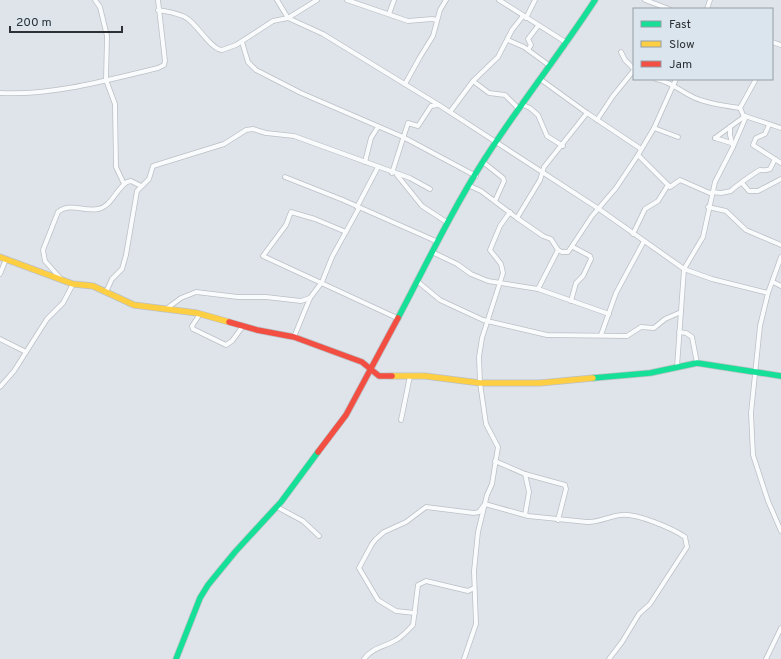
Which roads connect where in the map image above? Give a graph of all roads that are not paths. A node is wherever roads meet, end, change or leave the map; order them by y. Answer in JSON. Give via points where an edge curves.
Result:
{"nodes":[{"id":1,"x":95,"y":0,"type":"edge"},
{"id":2,"x":158,"y":0,"type":"edge"},
{"id":3,"x":277,"y":0,"type":"edge"},
{"id":4,"x":317,"y":0,"type":"edge"},
{"id":5,"x":347,"y":0,"type":"edge"},
{"id":6,"x":394,"y":0,"type":"edge"},
{"id":7,"x":446,"y":0,"type":"edge"},
{"id":8,"x":499,"y":0,"type":"edge"},
{"id":9,"x":535,"y":0,"type":"edge"},
{"id":10,"x":595,"y":0,"type":"edge"},
{"id":11,"x":645,"y":0,"type":"edge"},
{"id":12,"x":660,"y":8,"type":"edge"},
{"id":13,"x":158,"y":10,"type":"junction"},
{"id":14,"x":389,"y":14,"type":"junction"},
{"id":15,"x":524,"y":17,"type":"junction"},
{"id":16,"x":288,"y":18,"type":"junction"},
{"id":17,"x":437,"y":20,"type":"junction"},
{"id":18,"x":538,"y":26,"type":"junction"},
{"id":19,"x":508,"y":40,"type":"junction"},
{"id":20,"x":242,"y":42,"type":"junction"},
{"id":21,"x":567,"y":43,"type":"junction"},
{"id":22,"x":528,"y":50,"type":"junction"},
{"id":23,"x":621,"y":52,"type":"dead end"},
{"id":24,"x":550,"y":66,"type":"junction"},
{"id":25,"x":633,"y":68,"type":"edge"},
{"id":26,"x":633,"y":70,"type":"edge"},
{"id":27,"x":540,"y":79,"type":"junction"},
{"id":28,"x":106,"y":80,"type":"junction"},
{"id":29,"x":661,"y":80,"type":"edge"},
{"id":30,"x":676,"y":80,"type":"edge"},
{"id":31,"x":755,"y":80,"type":"edge"},
{"id":32,"x":473,"y":82,"type":"junction"},
{"id":33,"x":405,"y":84,"type":"junction"},
{"id":34,"x":673,"y":85,"type":"junction"},
{"id":35,"x":0,"y":93,"type":"edge"},
{"id":36,"x":439,"y":105,"type":"junction"},
{"id":37,"x":520,"y":106,"type":"junction"},
{"id":38,"x":740,"y":108,"type":"junction"},
{"id":39,"x":450,"y":112,"type":"junction"},
{"id":40,"x":587,"y":113,"type":"junction"},
{"id":41,"x":745,"y":116,"type":"junction"},
{"id":42,"x":597,"y":120,"type":"junction"},
{"id":43,"x":769,"y":125,"type":"junction"},
{"id":44,"x":378,"y":127,"type":"junction"},
{"id":45,"x":730,"y":127,"type":"junction"},
{"id":46,"x":654,"y":128,"type":"junction"},
{"id":47,"x":781,"y":128,"type":"edge"},
{"id":48,"x":403,"y":137,"type":"junction"},
{"id":49,"x":678,"y":137,"type":"dead end"},
{"id":50,"x":408,"y":140,"type":"junction"},
{"id":51,"x":496,"y":141,"type":"junction"},
{"id":52,"x":402,"y":144,"type":"junction"},
{"id":53,"x":732,"y":145,"type":"junction"},
{"id":54,"x":563,"y":146,"type":"junction"},
{"id":55,"x":641,"y":149,"type":"junction"},
{"id":56,"x":638,"y":155,"type":"junction"},
{"id":57,"x":775,"y":159,"type":"junction"},
{"id":58,"x":365,"y":162,"type":"junction"},
{"id":59,"x":483,"y":162,"type":"junction"},
{"id":60,"x":781,"y":163,"type":"edge"},
{"id":61,"x":378,"y":167,"type":"junction"},
{"id":62,"x":392,"y":173,"type":"junction"},
{"id":63,"x":542,"y":174,"type":"junction"},
{"id":64,"x":398,"y":175,"type":"junction"},
{"id":65,"x":476,"y":176,"type":"junction"},
{"id":66,"x":285,"y":177,"type":"dead end"},
{"id":67,"x":781,"y":179,"type":"edge"},
{"id":68,"x":742,"y":183,"type":"junction"},
{"id":69,"x":124,"y":184,"type":"junction"},
{"id":70,"x":141,"y":186,"type":"junction"},
{"id":71,"x":470,"y":186,"type":"junction"},
{"id":72,"x":668,"y":186,"type":"junction"},
{"id":73,"x":430,"y":189,"type":"dead end"},
{"id":74,"x":712,"y":193,"type":"junction"},
{"id":75,"x":494,"y":201,"type":"junction"},
{"id":76,"x":358,"y":207,"type":"junction"},
{"id":77,"x":708,"y":208,"type":"junction"},
{"id":78,"x":599,"y":210,"type":"junction"},
{"id":79,"x":510,"y":212,"type":"junction"},
{"id":80,"x":517,"y":218,"type":"junction"},
{"id":81,"x":448,"y":223,"type":"junction"},
{"id":82,"x":346,"y":232,"type":"junction"},
{"id":83,"x":633,"y":234,"type":"junction"},
{"id":84,"x":438,"y":242,"type":"junction"},
{"id":85,"x":644,"y":242,"type":"junction"},
{"id":86,"x":781,"y":245,"type":"edge"},
{"id":87,"x":572,"y":247,"type":"junction"},
{"id":88,"x":558,"y":250,"type":"junction"},
{"id":89,"x":432,"y":252,"type":"junction"},
{"id":90,"x":781,"y":257,"type":"edge"},
{"id":91,"x":3,"y":258,"type":"edge"},
{"id":92,"x":684,"y":269,"type":"junction"},
{"id":93,"x":0,"y":274,"type":"edge"},
{"id":94,"x":61,"y":279,"type":"junction"},
{"id":95,"x":417,"y":281,"type":"junction"},
{"id":96,"x":322,"y":282,"type":"junction"},
{"id":97,"x":773,"y":282,"type":"junction"},
{"id":98,"x":73,"y":284,"type":"junction"},
{"id":99,"x":499,"y":284,"type":"junction"},
{"id":100,"x":781,"y":286,"type":"edge"},
{"id":101,"x":538,"y":289,"type":"junction"},
{"id":102,"x":106,"y":292,"type":"junction"},
{"id":103,"x":768,"y":293,"type":"junction"},
{"id":104,"x":310,"y":298,"type":"junction"},
{"id":105,"x":571,"y":301,"type":"junction"},
{"id":106,"x":174,"y":307,"type":"junction"},
{"id":107,"x":681,"y":312,"type":"junction"},
{"id":108,"x":200,"y":314,"type":"junction"},
{"id":109,"x":609,"y":314,"type":"junction"},
{"id":110,"x":397,"y":318,"type":"junction"},
{"id":111,"x":489,"y":321,"type":"junction"},
{"id":112,"x":243,"y":326,"type":"junction"},
{"id":113,"x":679,"y":332,"type":"junction"},
{"id":114,"x":601,"y":335,"type":"junction"},
{"id":115,"x":294,"y":337,"type":"junction"},
{"id":116,"x":0,"y":339,"type":"edge"},
{"id":117,"x":26,"y":352,"type":"junction"},
{"id":118,"x":697,"y":363,"type":"junction"},
{"id":119,"x":677,"y":366,"type":"junction"},
{"id":120,"x":370,"y":368,"type":"junction"},
{"id":121,"x":754,"y":372,"type":"junction"},
{"id":122,"x":410,"y":376,"type":"junction"},
{"id":123,"x":781,"y":376,"type":"edge"},
{"id":124,"x":480,"y":383,"type":"junction"},
{"id":125,"x":0,"y":387,"type":"edge"},
{"id":126,"x":401,"y":420,"type":"dead end"},
{"id":127,"x":495,"y":461,"type":"junction"},
{"id":128,"x":525,"y":474,"type":"junction"},
{"id":129,"x":485,"y":504,"type":"junction"},
{"id":130,"x":277,"y":507,"type":"junction"},
{"id":131,"x":525,"y":515,"type":"junction"},
{"id":132,"x":558,"y":520,"type":"junction"},
{"id":133,"x":781,"y":531,"type":"edge"},
{"id":134,"x":319,"y":536,"type":"dead end"},
{"id":135,"x":474,"y":588,"type":"junction"},
{"id":136,"x":416,"y":612,"type":"junction"},
{"id":137,"x":781,"y":628,"type":"edge"},
{"id":138,"x":176,"y":659,"type":"edge"},
{"id":139,"x":364,"y":659,"type":"edge"},
{"id":140,"x":464,"y":659,"type":"edge"},
{"id":141,"x":609,"y":659,"type":"edge"},
{"id":142,"x":766,"y":659,"type":"edge"}],
"edges":[{"from":1,"to":28,"type":"street","via":[[100,7],[107,36]]},
{"from":2,"to":13,"type":"street"},
{"from":3,"to":16,"type":"street"},
{"from":4,"to":16,"type":"street"},
{"from":5,"to":14,"type":"street"},
{"from":6,"to":14,"type":"street"},
{"from":7,"to":17,"type":"street"},
{"from":8,"to":15,"type":"street"},
{"from":9,"to":15,"type":"street"},
{"from":10,"to":21,"type":"street"},
{"from":11,"to":12,"type":"street"},
{"from":13,"to":20,"type":"street","via":[[189,19],[218,50]]},
{"from":13,"to":28,"type":"street","via":[[164,65]]},
{"from":14,"to":17,"type":"street","via":[[408,21]]},
{"from":15,"to":18,"type":"street"},
{"from":15,"to":19,"type":"street"},
{"from":16,"to":20,"type":"street","via":[[273,21]]},
{"from":16,"to":33,"type":"street","via":[[323,34]]},
{"from":17,"to":33,"type":"street","via":[[434,36]]},
{"from":18,"to":21,"type":"street"},
{"from":18,"to":22,"type":"street","via":[[528,39],[531,45]]},
{"from":19,"to":22,"type":"street"},
{"from":19,"to":32,"type":"street","via":[[494,61]]},
{"from":20,"to":44,"type":"street","via":[[248,62],[256,70]]},
{"from":21,"to":24,"type":"street"},
{"from":22,"to":24,"type":"street"},
{"from":23,"to":25,"type":"street"},
{"from":24,"to":27,"type":"street"},
{"from":26,"to":42,"type":"street"},
{"from":27,"to":37,"type":"street"},
{"from":27,"to":40,"type":"street"},
{"from":28,"to":35,"type":"street","via":[[24,94]]},
{"from":28,"to":69,"type":"street","via":[[115,104],[116,167]]},
{"from":29,"to":34,"type":"street"},
{"from":30,"to":34,"type":"street"},
{"from":31,"to":38,"type":"street"},
{"from":32,"to":37,"type":"street","via":[[489,93],[505,95]]},
{"from":32,"to":39,"type":"street"},
{"from":33,"to":36,"type":"street"},
{"from":34,"to":38,"type":"street","via":[[694,98]]},
{"from":34,"to":46,"type":"street"},
{"from":36,"to":39,"type":"street"},
{"from":36,"to":48,"type":"street","via":[[431,106],[418,126],[408,123]]},
{"from":37,"to":51,"type":"street"},
{"from":37,"to":54,"type":"street","via":[[530,108],[538,115],[547,136]]},
{"from":38,"to":41,"type":"street"},
{"from":39,"to":51,"type":"street"},
{"from":40,"to":42,"type":"street"},
{"from":40,"to":54,"type":"street"},
{"from":41,"to":43,"type":"street"},
{"from":41,"to":45,"type":"street"},
{"from":41,"to":53,"type":"street"},
{"from":42,"to":55,"type":"street"},
{"from":43,"to":47,"type":"street"},
{"from":43,"to":57,"type":"street","via":[[765,134],[756,138],[753,143],[754,147]]},
{"from":44,"to":48,"type":"street"},
{"from":44,"to":58,"type":"street","via":[[371,138]]},
{"from":45,"to":53,"type":"street"},
{"from":45,"to":53,"type":"street","via":[[715,138]]},
{"from":46,"to":49,"type":"street"},
{"from":46,"to":55,"type":"street"},
{"from":48,"to":50,"type":"street"},
{"from":48,"to":52,"type":"street"},
{"from":50,"to":52,"type":"street"},
{"from":50,"to":65,"type":"street"},
{"from":51,"to":59,"type":"street"},
{"from":51,"to":63,"type":"street"},
{"from":52,"to":62,"type":"street"},
{"from":53,"to":74,"type":"street"},
{"from":54,"to":63,"type":"street","via":[[544,167]]},
{"from":55,"to":56,"type":"street"},
{"from":56,"to":72,"type":"street"},
{"from":56,"to":78,"type":"street"},
{"from":57,"to":60,"type":"street"},
{"from":57,"to":68,"type":"street","via":[[770,170],[759,171]]},
{"from":58,"to":61,"type":"street"},
{"from":58,"to":70,"type":"street","via":[[294,136],[249,129],[224,144],[157,164],[152,168],[149,180]]},
{"from":59,"to":65,"type":"street"},
{"from":59,"to":75,"type":"street","via":[[504,181]]},
{"from":61,"to":62,"type":"street"},
{"from":61,"to":76,"type":"street"},
{"from":62,"to":64,"type":"street"},
{"from":63,"to":78,"type":"street"},
{"from":63,"to":80,"type":"street"},
{"from":64,"to":73,"type":"street","via":[[410,178]]},
{"from":64,"to":81,"type":"street","via":[[422,206]]},
{"from":65,"to":71,"type":"street"},
{"from":66,"to":76,"type":"street"},
{"from":67,"to":68,"type":"street","via":[[755,192],[749,191]]},
{"from":68,"to":74,"type":"street","via":[[728,192]]},
{"from":69,"to":70,"type":"street","via":[[131,181]]},
{"from":69,"to":94,"type":"street","via":[[102,208],[97,210],[69,207],[58,212],[43,250],[43,257]]},
{"from":70,"to":102,"type":"street","via":[[137,191],[125,260],[122,269],[112,279]]},
{"from":71,"to":75,"type":"street","via":[[481,190]]},
{"from":71,"to":81,"type":"street"},
{"from":72,"to":74,"type":"street","via":[[672,187],[680,180]]},
{"from":72,"to":83,"type":"street","via":[[658,201],[645,210]]},
{"from":74,"to":77,"type":"street"},
{"from":75,"to":79,"type":"street"},
{"from":76,"to":82,"type":"street"},
{"from":76,"to":84,"type":"street"},
{"from":77,"to":86,"type":"street","via":[[726,210],[746,230]]},
{"from":77,"to":92,"type":"street","via":[[703,237]]},
{"from":78,"to":83,"type":"street"},
{"from":78,"to":87,"type":"street","via":[[592,216]]},
{"from":79,"to":80,"type":"street"},
{"from":79,"to":99,"type":"street","via":[[500,226],[490,250],[502,270]]},
{"from":80,"to":88,"type":"street","via":[[551,239]]},
{"from":81,"to":84,"type":"street"},
{"from":82,"to":96,"type":"street"},
{"from":82,"to":96,"type":"street","via":[[291,212],[286,225],[263,254],[264,258]]},
{"from":83,"to":85,"type":"street"},
{"from":84,"to":89,"type":"street"},
{"from":85,"to":92,"type":"street"},
{"from":85,"to":109,"type":"street","via":[[616,293]]},
{"from":87,"to":88,"type":"street","via":[[565,253]]},
{"from":87,"to":105,"type":"street","via":[[590,256],[591,259],[583,276],[576,283]]},
{"from":88,"to":101,"type":"street"},
{"from":89,"to":95,"type":"street"},
{"from":89,"to":99,"type":"street","via":[[479,277]]},
{"from":90,"to":97,"type":"street"},
{"from":91,"to":93,"type":"street"},
{"from":91,"to":94,"type":"street"},
{"from":92,"to":103,"type":"street"},
{"from":92,"to":107,"type":"street"},
{"from":94,"to":98,"type":"street"},
{"from":95,"to":110,"type":"street"},
{"from":95,"to":111,"type":"street","via":[[446,303]]},
{"from":96,"to":104,"type":"street"},
{"from":96,"to":110,"type":"street"},
{"from":97,"to":100,"type":"street"},
{"from":97,"to":103,"type":"street"},
{"from":98,"to":102,"type":"street","via":[[93,286]]},
{"from":98,"to":117,"type":"street","via":[[63,303],[47,319]]},
{"from":99,"to":101,"type":"street"},
{"from":99,"to":111,"type":"street"},
{"from":101,"to":105,"type":"street"},
{"from":102,"to":106,"type":"street","via":[[134,305],[165,309]]},
{"from":103,"to":121,"type":"street","via":[[760,326]]},
{"from":104,"to":106,"type":"street","via":[[297,300],[196,292],[186,295]]},
{"from":104,"to":115,"type":"street"},
{"from":105,"to":109,"type":"street"},
{"from":106,"to":108,"type":"street"},
{"from":107,"to":113,"type":"street"},
{"from":107,"to":114,"type":"street","via":[[665,319],[654,328],[641,327],[627,336]]},
{"from":108,"to":112,"type":"street"},
{"from":108,"to":112,"type":"street","via":[[192,326],[193,329],[226,345]]},
{"from":109,"to":114,"type":"street"},
{"from":110,"to":120,"type":"street"},
{"from":111,"to":114,"type":"street","via":[[547,335]]},
{"from":111,"to":124,"type":"street","via":[[482,338],[479,357]]},
{"from":112,"to":115,"type":"street"},
{"from":113,"to":118,"type":"street","via":[[692,337]]},
{"from":113,"to":119,"type":"street"},
{"from":115,"to":120,"type":"street","via":[[362,362]]},
{"from":116,"to":117,"type":"street"},
{"from":117,"to":125,"type":"street"},
{"from":118,"to":119,"type":"street"},
{"from":118,"to":121,"type":"street"},
{"from":119,"to":124,"type":"street","via":[[650,373],[574,381]]},
{"from":120,"to":122,"type":"street","via":[[379,376]]},
{"from":120,"to":130,"type":"street","via":[[341,423]]},
{"from":121,"to":123,"type":"street"},
{"from":121,"to":133,"type":"street","via":[[751,433],[756,464]]},
{"from":122,"to":124,"type":"street","via":[[434,376]]},
{"from":122,"to":126,"type":"street"},
{"from":124,"to":127,"type":"street","via":[[486,424],[498,444]]},
{"from":127,"to":128,"type":"street"},
{"from":127,"to":129,"type":"street","via":[[492,484]]},
{"from":128,"to":131,"type":"street","via":[[529,492]]},
{"from":128,"to":132,"type":"street","via":[[565,485]]},
{"from":129,"to":131,"type":"street"},
{"from":129,"to":135,"type":"street","via":[[478,532]]},
{"from":129,"to":136,"type":"street","via":[[479,512],[474,513],[426,508],[406,522],[384,532],[372,544],[359,568],[378,600],[396,610]]},
{"from":130,"to":134,"type":"street","via":[[303,521]]},
{"from":130,"to":138,"type":"street","via":[[208,584]]},
{"from":131,"to":132,"type":"street"},
{"from":132,"to":141,"type":"street","via":[[593,522],[608,517],[631,516],[676,531],[685,537],[687,542],[687,547],[650,604],[639,614]]},
{"from":135,"to":136,"type":"street","via":[[464,590],[422,582],[418,585]]},
{"from":135,"to":140,"type":"street","via":[[476,624]]},
{"from":136,"to":139,"type":"street","via":[[413,625],[397,640],[374,649]]},
{"from":137,"to":142,"type":"street"}]}
